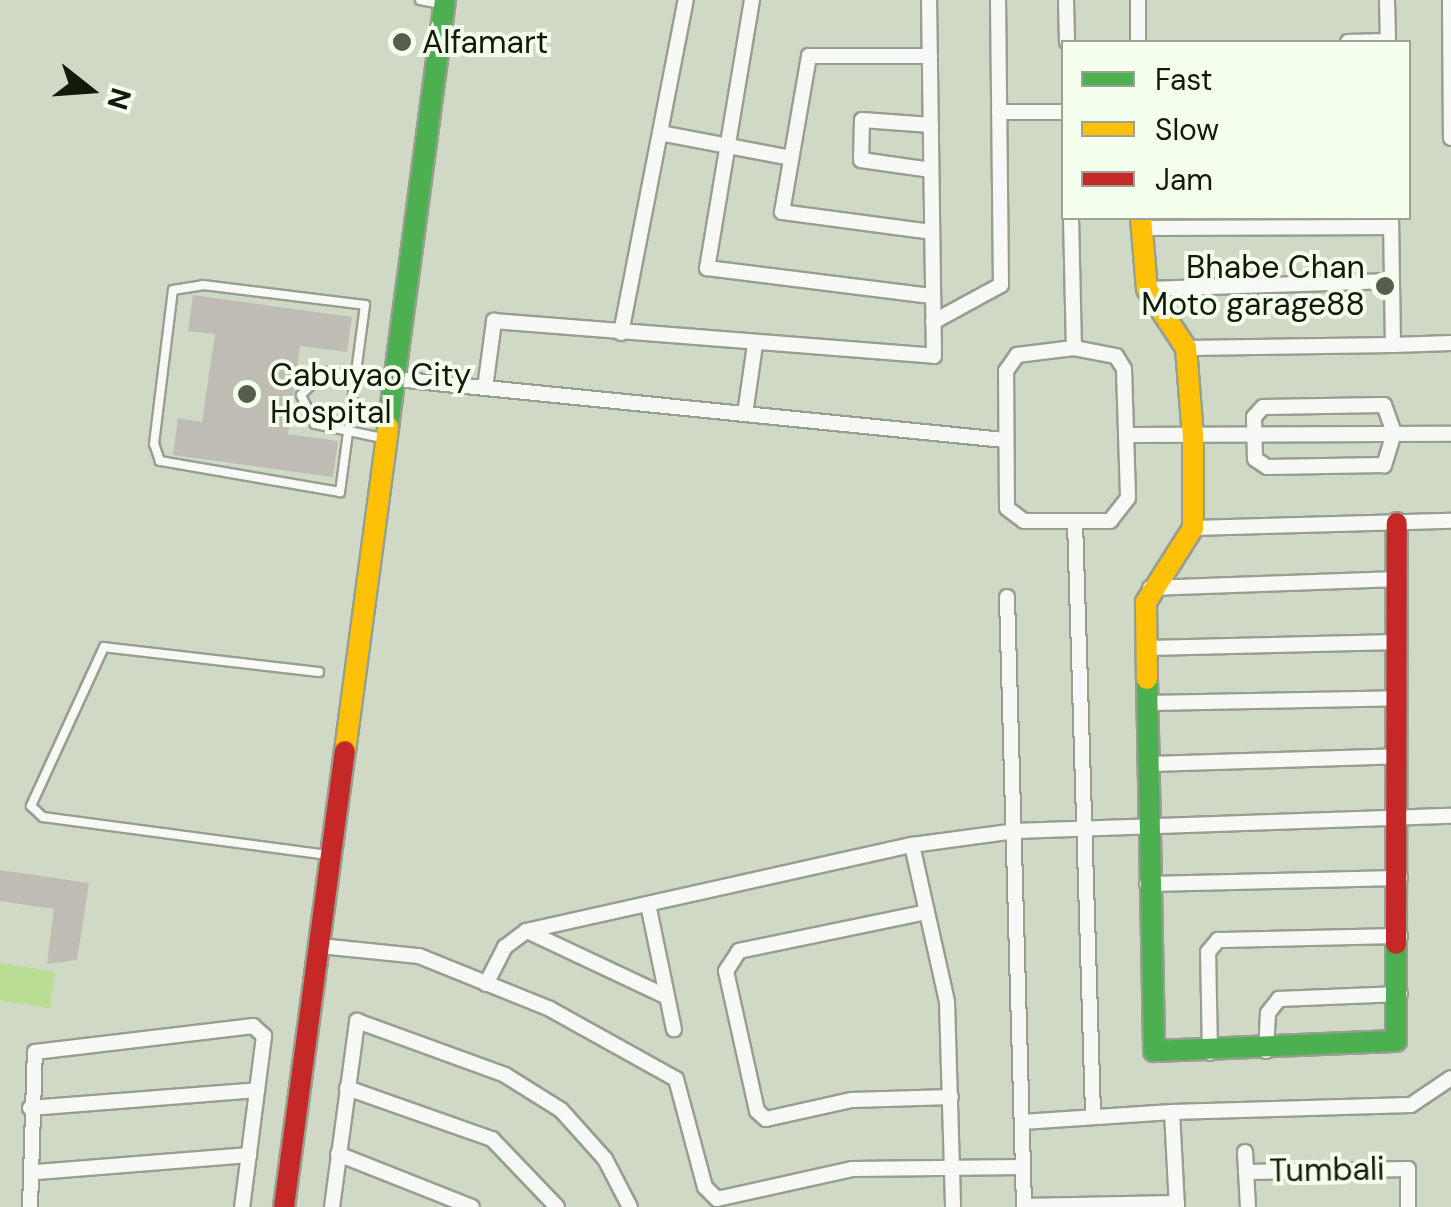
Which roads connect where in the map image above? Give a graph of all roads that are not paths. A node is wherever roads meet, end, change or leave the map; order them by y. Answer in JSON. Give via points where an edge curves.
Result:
{"nodes":[{"id":1,"x":420,"y":0,"type":"edge"},
{"id":2,"x":686,"y":0,"type":"edge"},
{"id":3,"x":752,"y":0,"type":"edge"},
{"id":4,"x":929,"y":0,"type":"edge"},
{"id":5,"x":998,"y":0,"type":"edge"},
{"id":6,"x":1066,"y":0,"type":"edge"},
{"id":7,"x":1138,"y":0,"type":"edge"},
{"id":8,"x":1387,"y":0,"type":"edge"},
{"id":9,"x":1450,"y":0,"type":"edge"},
{"id":10,"x":445,"y":2,"type":"edge"},
{"id":11,"x":1067,"y":40,"type":"edge"},
{"id":12,"x":1138,"y":40,"type":"edge"},
{"id":13,"x":1388,"y":40,"type":"edge"},
{"id":14,"x":930,"y":56,"type":"junction"},
{"id":15,"x":999,"y":112,"type":"junction"},
{"id":16,"x":1061,"y":112,"type":"edge"},
{"id":17,"x":930,"y":124,"type":"junction"},
{"id":18,"x":660,"y":133,"type":"junction"},
{"id":19,"x":1451,"y":138,"type":"edge"},
{"id":20,"x":728,"y":146,"type":"junction"},
{"id":21,"x":791,"y":158,"type":"junction"},
{"id":22,"x":931,"y":170,"type":"junction"},
{"id":23,"x":1071,"y":220,"type":"edge"},
{"id":24,"x":1391,"y":222,"type":"edge"},
{"id":25,"x":1141,"y":223,"type":"edge"},
{"id":26,"x":932,"y":232,"type":"junction"},
{"id":27,"x":1392,"y":281,"type":"junction"},
{"id":28,"x":1147,"y":290,"type":"junction"},
{"id":29,"x":933,"y":296,"type":"junction"},
{"id":30,"x":933,"y":322,"type":"junction"},
{"id":31,"x":622,"y":333,"type":"junction"},
{"id":32,"x":1451,"y":344,"type":"edge"},
{"id":33,"x":755,"y":345,"type":"junction"},
{"id":34,"x":1392,"y":345,"type":"junction"},
{"id":35,"x":1074,"y":348,"type":"junction"},
{"id":36,"x":1186,"y":348,"type":"junction"},
{"id":37,"x":356,"y":374,"type":"junction"},
{"id":38,"x":396,"y":379,"type":"junction"},
{"id":39,"x":484,"y":388,"type":"junction"},
{"id":40,"x":745,"y":414,"type":"junction"},
{"id":41,"x":348,"y":431,"type":"junction"},
{"id":42,"x":1254,"y":434,"type":"junction"},
{"id":43,"x":1394,"y":434,"type":"junction"},
{"id":44,"x":1451,"y":434,"type":"edge"},
{"id":45,"x":1128,"y":435,"type":"junction"},
{"id":46,"x":1193,"y":436,"type":"junction"},
{"id":47,"x":387,"y":439,"type":"junction"},
{"id":48,"x":1004,"y":440,"type":"junction"},
{"id":49,"x":1075,"y":520,"type":"junction"},
{"id":50,"x":1451,"y":521,"type":"edge"},
{"id":51,"x":1397,"y":523,"type":"junction"},
{"id":52,"x":1193,"y":528,"type":"junction"},
{"id":53,"x":1398,"y":580,"type":"junction"},
{"id":54,"x":1150,"y":588,"type":"junction"},
{"id":55,"x":1007,"y":598,"type":"dead end"},
{"id":56,"x":1398,"y":642,"type":"junction"},
{"id":57,"x":1148,"y":648,"type":"junction"},
{"id":58,"x":319,"y":672,"type":"dead end"},
{"id":59,"x":1399,"y":698,"type":"junction"},
{"id":60,"x":1149,"y":703,"type":"junction"},
{"id":61,"x":1400,"y":756,"type":"junction"},
{"id":62,"x":1150,"y":764,"type":"junction"},
{"id":63,"x":1451,"y":816,"type":"edge"},
{"id":64,"x":1400,"y":818,"type":"junction"},
{"id":65,"x":1146,"y":826,"type":"junction"},
{"id":66,"x":1082,"y":828,"type":"junction"},
{"id":67,"x":1015,"y":830,"type":"junction"},
{"id":68,"x":912,"y":844,"type":"junction"},
{"id":69,"x":332,"y":856,"type":"junction"},
{"id":70,"x":1400,"y":878,"type":"junction"},
{"id":71,"x":1147,"y":884,"type":"junction"},
{"id":72,"x":648,"y":904,"type":"junction"},
{"id":73,"x":927,"y":912,"type":"junction"},
{"id":74,"x":526,"y":931,"type":"junction"},
{"id":75,"x":1400,"y":936,"type":"junction"},
{"id":76,"x":320,"y":946,"type":"junction"},
{"id":77,"x":486,"y":984,"type":"junction"},
{"id":78,"x":1400,"y":994,"type":"junction"},
{"id":79,"x":665,"y":996,"type":"junction"},
{"id":80,"x":674,"y":1028,"type":"dead end"},
{"id":81,"x":1266,"y":1051,"type":"junction"},
{"id":82,"x":1210,"y":1053,"type":"junction"},
{"id":83,"x":1451,"y":1078,"type":"edge"},
{"id":84,"x":348,"y":1088,"type":"junction"},
{"id":85,"x":258,"y":1090,"type":"junction"},
{"id":86,"x":951,"y":1097,"type":"junction"},
{"id":87,"x":30,"y":1108,"type":"junction"},
{"id":88,"x":1172,"y":1112,"type":"junction"},
{"id":89,"x":1093,"y":1114,"type":"junction"},
{"id":90,"x":1022,"y":1122,"type":"junction"},
{"id":91,"x":1245,"y":1152,"type":"dead end"},
{"id":92,"x":338,"y":1154,"type":"junction"},
{"id":93,"x":249,"y":1155,"type":"junction"},
{"id":94,"x":952,"y":1166,"type":"junction"},
{"id":95,"x":1023,"y":1166,"type":"junction"},
{"id":96,"x":37,"y":1172,"type":"junction"},
{"id":97,"x":1246,"y":1172,"type":"junction"},
{"id":98,"x":1177,"y":1205,"type":"edge"},
{"id":99,"x":1024,"y":1206,"type":"edge"},
{"id":100,"x":30,"y":1207,"type":"edge"},
{"id":101,"x":242,"y":1207,"type":"edge"},
{"id":102,"x":284,"y":1207,"type":"edge"},
{"id":103,"x":332,"y":1207,"type":"edge"},
{"id":104,"x":472,"y":1207,"type":"edge"},
{"id":105,"x":557,"y":1207,"type":"edge"},
{"id":106,"x":630,"y":1207,"type":"edge"},
{"id":107,"x":953,"y":1207,"type":"edge"},
{"id":108,"x":1248,"y":1207,"type":"edge"},
{"id":109,"x":1408,"y":1207,"type":"edge"}],
"edges":[{"from":1,"to":10,"type":"lane"},
{"from":2,"to":18,"type":"street"},
{"from":3,"to":20,"type":"street"},
{"from":4,"to":14,"type":"street"},
{"from":5,"to":15,"type":"street"},
{"from":6,"to":11,"type":"street"},
{"from":7,"to":12,"type":"street"},
{"from":8,"to":13,"type":"street"},
{"from":9,"to":19,"type":"street"},
{"from":10,"to":38,"type":"street"},
{"from":14,"to":17,"type":"street"},
{"from":14,"to":21,"type":"street","via":[[809,56]]},
{"from":15,"to":16,"type":"street"},
{"from":15,"to":30,"type":"street","via":[[1001,285]]},
{"from":17,"to":22,"type":"street"},
{"from":17,"to":22,"type":"street","via":[[862,120],[861,160]]},
{"from":18,"to":20,"type":"street"},
{"from":18,"to":31,"type":"street"},
{"from":20,"to":21,"type":"street"},
{"from":20,"to":29,"type":"street","via":[[706,268]]},
{"from":21,"to":26,"type":"street","via":[[782,212]]},
{"from":22,"to":26,"type":"street"},
{"from":23,"to":35,"type":"street"},
{"from":24,"to":25,"type":"street"},
{"from":24,"to":27,"type":"street"},
{"from":25,"to":28,"type":"street"},
{"from":26,"to":29,"type":"street"},
{"from":27,"to":28,"type":"street"},
{"from":27,"to":34,"type":"street"},
{"from":28,"to":36,"type":"street"},
{"from":29,"to":30,"type":"street"},
{"from":30,"to":33,"type":"street","via":[[934,356],[918,360]]},
{"from":31,"to":33,"type":"street"},
{"from":31,"to":39,"type":"street","via":[[494,321]]},
{"from":32,"to":34,"type":"street"},
{"from":33,"to":40,"type":"street"},
{"from":34,"to":36,"type":"street"},
{"from":35,"to":45,"type":"street","via":[[1116,356]]},
{"from":35,"to":48,"type":"street","via":[[1017,355],[1006,370]]},
{"from":36,"to":46,"type":"street"},
{"from":37,"to":38,"type":"lane"},
{"from":37,"to":41,"type":"lane"},
{"from":37,"to":41,"type":"lane","via":[[316,375],[301,395],[308,419]]},
{"from":37,"to":41,"type":"lane","via":[[365,305],[202,284],[173,290],[154,444],[160,461],[340,492]]},
{"from":38,"to":39,"type":"street"},
{"from":38,"to":47,"type":"street"},
{"from":39,"to":40,"type":"street"},
{"from":40,"to":48,"type":"street"},
{"from":41,"to":47,"type":"lane"},
{"from":42,"to":43,"type":"street"},
{"from":42,"to":43,"type":"street","via":[[1263,407],[1384,405]]},
{"from":42,"to":43,"type":"street","via":[[1255,458],[1266,467],[1384,465]]},
{"from":42,"to":46,"type":"street"},
{"from":43,"to":44,"type":"street"},
{"from":45,"to":46,"type":"street"},
{"from":45,"to":49,"type":"street","via":[[1121,514]]},
{"from":46,"to":52,"type":"street"},
{"from":47,"to":69,"type":"street"},
{"from":48,"to":49,"type":"street","via":[[1008,508],[1024,521]]},
{"from":49,"to":66,"type":"street"},
{"from":50,"to":51,"type":"street"},
{"from":51,"to":52,"type":"street"},
{"from":51,"to":53,"type":"street"},
{"from":52,"to":54,"type":"street"},
{"from":53,"to":54,"type":"street"},
{"from":53,"to":56,"type":"street"},
{"from":54,"to":57,"type":"street"},
{"from":55,"to":67,"type":"street"},
{"from":56,"to":57,"type":"street"},
{"from":56,"to":59,"type":"street"},
{"from":57,"to":60,"type":"street"},
{"from":58,"to":69,"type":"lane","via":[[104,647],[32,806],[43,816]]},
{"from":59,"to":60,"type":"street"},
{"from":59,"to":61,"type":"street"},
{"from":60,"to":62,"type":"street"},
{"from":61,"to":62,"type":"street"},
{"from":61,"to":64,"type":"street"},
{"from":62,"to":65,"type":"street"},
{"from":63,"to":64,"type":"street"},
{"from":64,"to":65,"type":"street"},
{"from":64,"to":70,"type":"street"},
{"from":65,"to":66,"type":"street"},
{"from":65,"to":71,"type":"street"},
{"from":66,"to":67,"type":"street"},
{"from":66,"to":89,"type":"street"},
{"from":67,"to":68,"type":"street"},
{"from":67,"to":90,"type":"street"},
{"from":68,"to":72,"type":"street"},
{"from":68,"to":73,"type":"street"},
{"from":69,"to":76,"type":"street"},
{"from":70,"to":71,"type":"street"},
{"from":70,"to":75,"type":"street"},
{"from":71,"to":82,"type":"street","via":[[1150,1046],[1163,1054]]},
{"from":72,"to":74,"type":"street"},
{"from":72,"to":79,"type":"street"},
{"from":73,"to":86,"type":"street","via":[[947,1002]]},
{"from":73,"to":86,"type":"street","via":[[739,951],[726,971],[757,1111],[766,1119],[852,1100]]},
{"from":74,"to":77,"type":"street","via":[[505,946]]},
{"from":74,"to":79,"type":"street"},
{"from":75,"to":78,"type":"street"},
{"from":75,"to":82,"type":"street","via":[[1218,940],[1208,952]]},
{"from":76,"to":77,"type":"street","via":[[419,956]]},
{"from":76,"to":102,"type":"street"},
{"from":77,"to":94,"type":"street","via":[[676,1079],[704,1188],[716,1199],[852,1170]]},
{"from":78,"to":81,"type":"street","via":[[1280,999],[1268,1012]]},
{"from":78,"to":81,"type":"street","via":[[1400,1032],[1390,1046]]},
{"from":79,"to":80,"type":"street"},
{"from":81,"to":82,"type":"street"},
{"from":83,"to":88,"type":"street","via":[[1411,1105]]},
{"from":84,"to":92,"type":"street"},
{"from":84,"to":105,"type":"street","via":[[492,1139]]},
{"from":84,"to":106,"type":"street","via":[[357,1021],[505,1075],[561,1110],[605,1159]]},
{"from":85,"to":87,"type":"street"},
{"from":85,"to":87,"type":"street","via":[[264,1036],[253,1026],[50,1044],[31,1064]]},
{"from":85,"to":93,"type":"street"},
{"from":86,"to":94,"type":"street"},
{"from":87,"to":96,"type":"street"},
{"from":88,"to":89,"type":"street"},
{"from":88,"to":98,"type":"street"},
{"from":89,"to":90,"type":"street"},
{"from":90,"to":95,"type":"street"},
{"from":91,"to":97,"type":"street"},
{"from":92,"to":103,"type":"street"},
{"from":92,"to":104,"type":"street"},
{"from":93,"to":96,"type":"street"},
{"from":93,"to":101,"type":"street"},
{"from":94,"to":95,"type":"street"},
{"from":94,"to":107,"type":"street"},
{"from":95,"to":99,"type":"street"},
{"from":96,"to":100,"type":"street"},
{"from":97,"to":108,"type":"street"},
{"from":97,"to":109,"type":"street","name":"Tumbali","via":[[1408,1169]]},
{"from":98,"to":99,"type":"street"}]}
